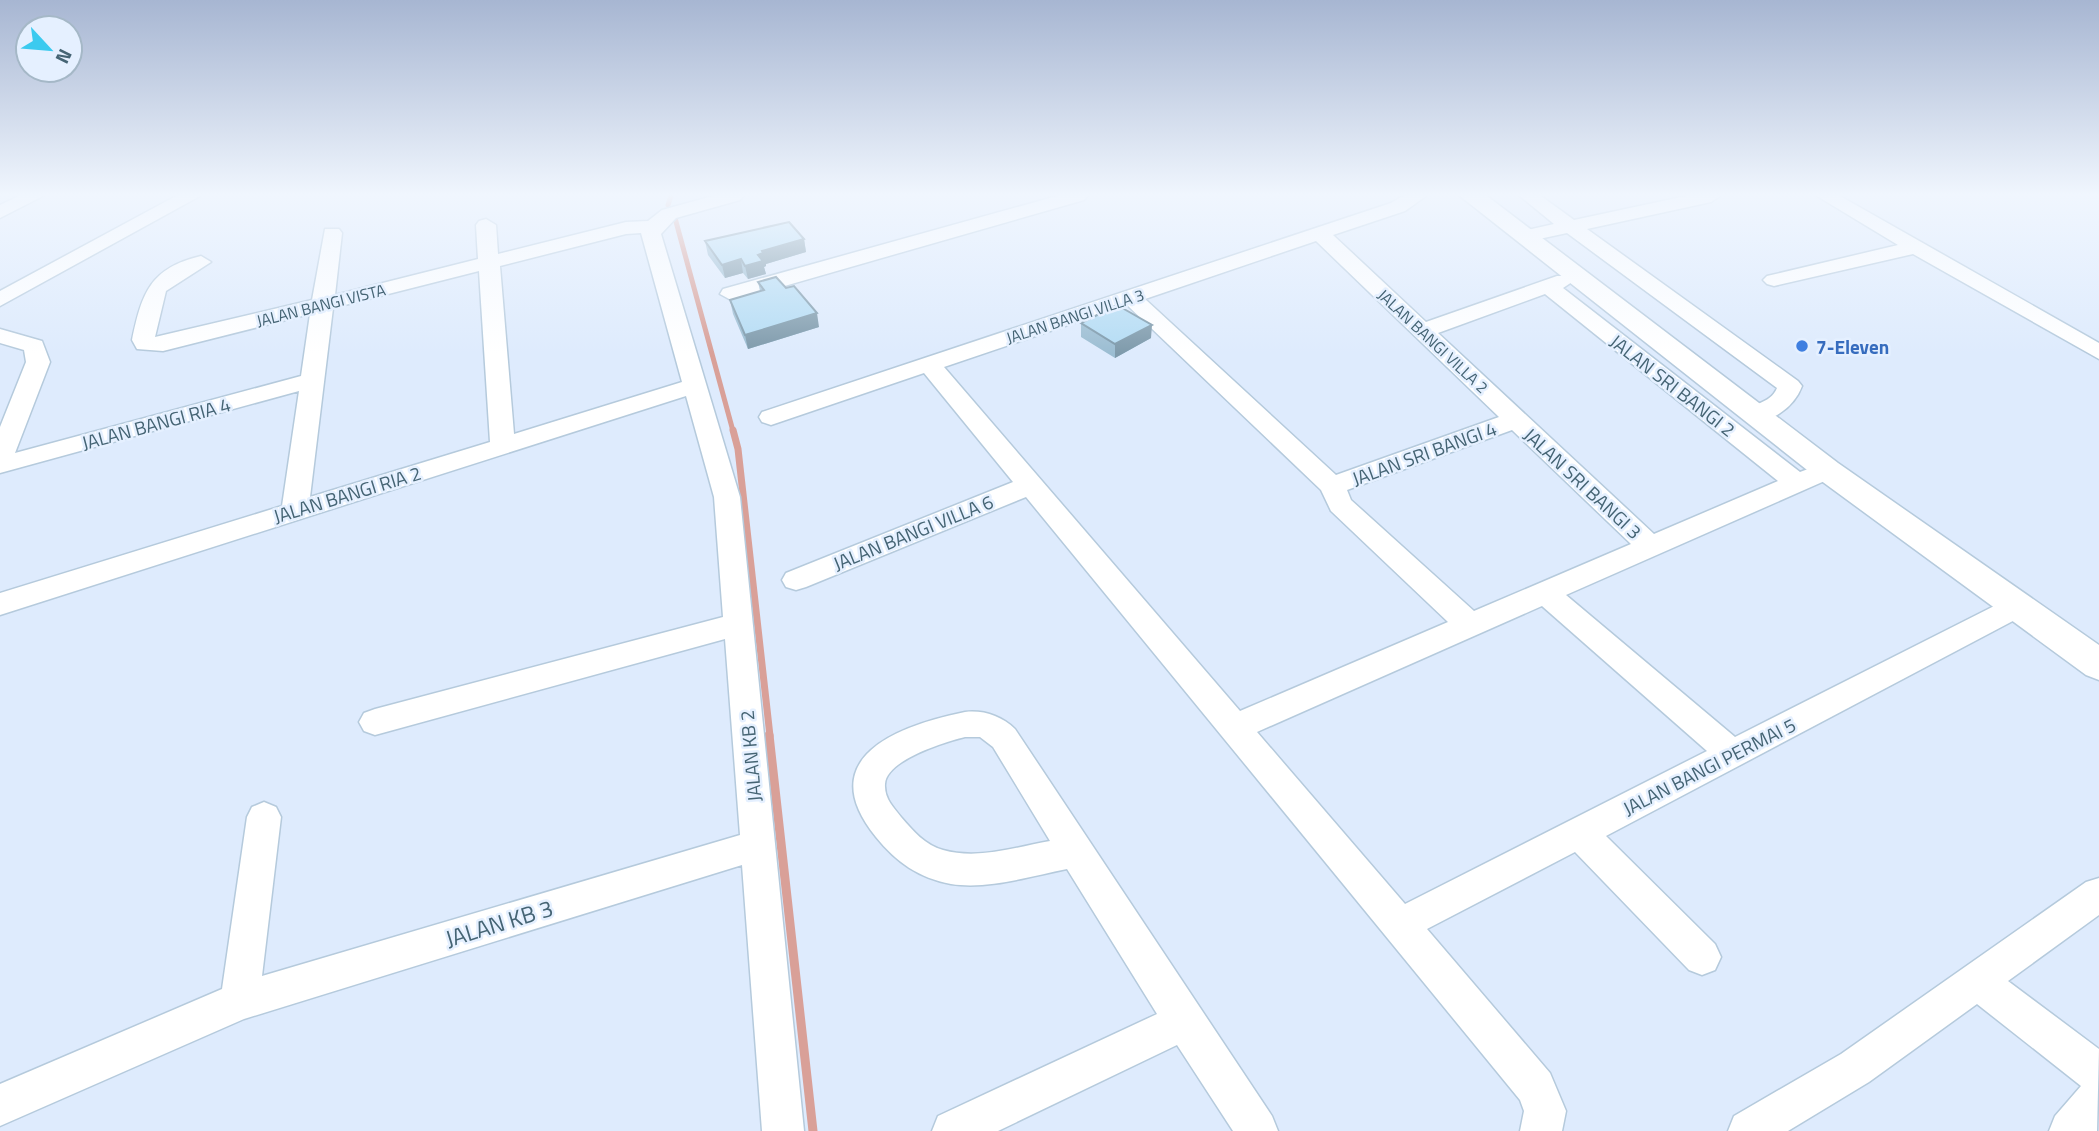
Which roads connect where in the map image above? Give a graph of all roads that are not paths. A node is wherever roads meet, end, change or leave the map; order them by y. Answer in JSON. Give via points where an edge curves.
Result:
{"nodes":[{"id":1,"x":94,"y":249,"type":"edge"},
{"id":2,"x":330,"y":249,"type":"edge"},
{"id":3,"x":488,"y":249,"type":"edge"},
{"id":4,"x":544,"y":249,"type":"edge"},
{"id":5,"x":656,"y":249,"type":"edge"},
{"id":6,"x":891,"y":249,"type":"edge"},
{"id":7,"x":1273,"y":249,"type":"edge"},
{"id":8,"x":1336,"y":249,"type":"edge"},
{"id":9,"x":1536,"y":249,"type":"edge"},
{"id":10,"x":1602,"y":249,"type":"edge"},
{"id":11,"x":1907,"y":249,"type":"edge"},
{"id":12,"x":1918,"y":249,"type":"edge"},
{"id":13,"x":201,"y":262,"type":"dead end"},
{"id":14,"x":489,"y":263,"type":"junction"},
{"id":15,"x":1774,"y":280,"type":"dead end"},
{"id":16,"x":1563,"y":281,"type":"junction"},
{"id":17,"x":731,"y":294,"type":"dead end"},
{"id":18,"x":1131,"y":297,"type":"junction"},
{"id":19,"x":0,"y":300,"type":"edge"},
{"id":20,"x":323,"y":304,"type":"junction"},
{"id":21,"x":1422,"y":331,"type":"junction"},
{"id":22,"x":0,"y":336,"type":"edge"},
{"id":23,"x":2099,"y":352,"type":"edge"},
{"id":24,"x":929,"y":364,"type":"junction"},
{"id":25,"x":313,"y":380,"type":"junction"},
{"id":26,"x":694,"y":386,"type":"junction"},
{"id":27,"x":1754,"y":415,"type":"junction"},
{"id":28,"x":771,"y":417,"type":"dead end"},
{"id":29,"x":1516,"y":419,"type":"junction"},
{"id":30,"x":503,"y":446,"type":"junction"},
{"id":31,"x":0,"y":458,"type":"edge"},
{"id":32,"x":0,"y":466,"type":"edge"},
{"id":33,"x":1827,"y":470,"type":"junction"},
{"id":34,"x":1797,"y":483,"type":"junction"},
{"id":35,"x":1030,"y":485,"type":"junction"},
{"id":36,"x":1332,"y":486,"type":"junction"},
{"id":37,"x":295,"y":510,"type":"junction"},
{"id":38,"x":1650,"y":547,"type":"junction"},
{"id":39,"x":796,"y":580,"type":"dead end"},
{"id":40,"x":1545,"y":593,"type":"junction"},
{"id":41,"x":0,"y":604,"type":"edge"},
{"id":42,"x":2018,"y":606,"type":"junction"},
{"id":43,"x":738,"y":624,"type":"junction"},
{"id":44,"x":1470,"y":625,"type":"junction"},
{"id":45,"x":2099,"y":665,"type":"edge"},
{"id":46,"x":375,"y":722,"type":"dead end"},
{"id":47,"x":1234,"y":728,"type":"junction"},
{"id":48,"x":1732,"y":753,"type":"junction"},
{"id":49,"x":264,"y":817,"type":"dead end"},
{"id":50,"x":1579,"y":832,"type":"junction"},
{"id":51,"x":758,"y":845,"type":"junction"},
{"id":52,"x":1076,"y":852,"type":"junction"},
{"id":53,"x":2099,"y":894,"type":"edge"},
{"id":54,"x":1400,"y":925,"type":"junction"},
{"id":55,"x":1702,"y":957,"type":"dead end"},
{"id":56,"x":1977,"y":981,"type":"junction"},
{"id":57,"x":240,"y":1002,"type":"junction"},
{"id":58,"x":1183,"y":1022,"type":"junction"},
{"id":59,"x":2099,"y":1074,"type":"edge"},
{"id":60,"x":2099,"y":1096,"type":"edge"},
{"id":61,"x":0,"y":1105,"type":"edge"},
{"id":62,"x":783,"y":1131,"type":"edge"},
{"id":63,"x":953,"y":1131,"type":"edge"},
{"id":64,"x":1257,"y":1131,"type":"edge"},
{"id":65,"x":1541,"y":1131,"type":"edge"},
{"id":66,"x":1749,"y":1131,"type":"edge"},
{"id":67,"x":2070,"y":1131,"type":"edge"}],
"edges":[{"from":1,"to":19,"type":"street"},
{"from":2,"to":20,"type":"street"},
{"from":3,"to":14,"type":"street"},
{"from":4,"to":14,"type":"street","name":"JALAN BANGI VISTA"},
{"from":5,"to":26,"type":"street","name":"JALAN KB 2"},
{"from":6,"to":17,"type":"street"},
{"from":7,"to":18,"type":"street","name":"JALAN BANGI VILLA 3"},
{"from":8,"to":21,"type":"street","name":"JALAN BANGI VILLA 2"},
{"from":9,"to":16,"type":"street"},
{"from":10,"to":27,"type":"street","via":[[1790,386],[1783,402]]},
{"from":11,"to":15,"type":"street"},
{"from":12,"to":23,"type":"street"},
{"from":13,"to":20,"type":"street","name":"JALAN BANGI VISTA","via":[[170,275],[154,289],[143,340],[152,345]]},
{"from":14,"to":20,"type":"street","name":"JALAN BANGI VISTA"},
{"from":14,"to":30,"type":"street"},
{"from":16,"to":21,"type":"street"},
{"from":16,"to":27,"type":"street"},
{"from":16,"to":34,"type":"street","name":"JALAN SRI BANGI 2"},
{"from":18,"to":24,"type":"street","name":"JALAN BANGI VILLA 3"},
{"from":18,"to":36,"type":"street"},
{"from":20,"to":25,"type":"street"},
{"from":21,"to":29,"type":"street","name":"JALAN BANGI VILLA 2"},
{"from":22,"to":31,"type":"street","via":[[33,346],[38,362]]},
{"from":24,"to":28,"type":"street","name":"JALAN BANGI VILLA 3"},
{"from":24,"to":35,"type":"street"},
{"from":25,"to":32,"type":"street","name":"JALAN BANGI RIA 4"},
{"from":25,"to":37,"type":"street"},
{"from":26,"to":30,"type":"street","name":"JALAN BANGI RIA 2"},
{"from":26,"to":43,"type":"street","name":"JALAN KB 2","via":[[727,497]]},
{"from":27,"to":33,"type":"street"},
{"from":29,"to":36,"type":"street","name":"JALAN SRI BANGI 4"},
{"from":29,"to":38,"type":"street","name":"JALAN SRI BANGI 3"},
{"from":30,"to":37,"type":"street","name":"JALAN BANGI RIA 2"},
{"from":33,"to":34,"type":"street"},
{"from":33,"to":42,"type":"street"},
{"from":34,"to":38,"type":"street"},
{"from":35,"to":39,"type":"street","name":"JALAN BANGI VILLA 6"},
{"from":35,"to":47,"type":"street"},
{"from":36,"to":44,"type":"street","via":[[1340,505]]},
{"from":37,"to":41,"type":"street","name":"JALAN BANGI RIA 2"},
{"from":38,"to":40,"type":"street"},
{"from":40,"to":44,"type":"street"},
{"from":40,"to":48,"type":"street"},
{"from":42,"to":45,"type":"street"},
{"from":42,"to":48,"type":"street","name":"JALAN BANGI PERMAI 5"},
{"from":43,"to":46,"type":"street"},
{"from":43,"to":51,"type":"street","name":"JALAN KB 2"},
{"from":44,"to":47,"type":"street"},
{"from":47,"to":54,"type":"street"},
{"from":48,"to":50,"type":"street","name":"JALAN BANGI PERMAI 5"},
{"from":49,"to":57,"type":"street"},
{"from":50,"to":54,"type":"street","name":"JALAN BANGI PERMAI 5"},
{"from":50,"to":55,"type":"street"},
{"from":51,"to":57,"type":"street","name":"JALAN KB 3"},
{"from":51,"to":62,"type":"street","name":"JALAN KB 2"},
{"from":52,"to":52,"type":"street","via":[[975,870],[926,861],[903,845],[876,810],[869,798],[872,775],[878,763],[897,747],[963,724],[993,728],[1004,738]]},
{"from":52,"to":58,"type":"street"},
{"from":53,"to":56,"type":"street"},
{"from":54,"to":65,"type":"street","via":[[1535,1087],[1545,1111]]},
{"from":56,"to":59,"type":"street"},
{"from":56,"to":66,"type":"street","via":[[1855,1068]]},
{"from":57,"to":61,"type":"street","name":"JALAN KB 3"},
{"from":58,"to":63,"type":"street"},
{"from":58,"to":64,"type":"street"},
{"from":60,"to":67,"type":"street"}]}
